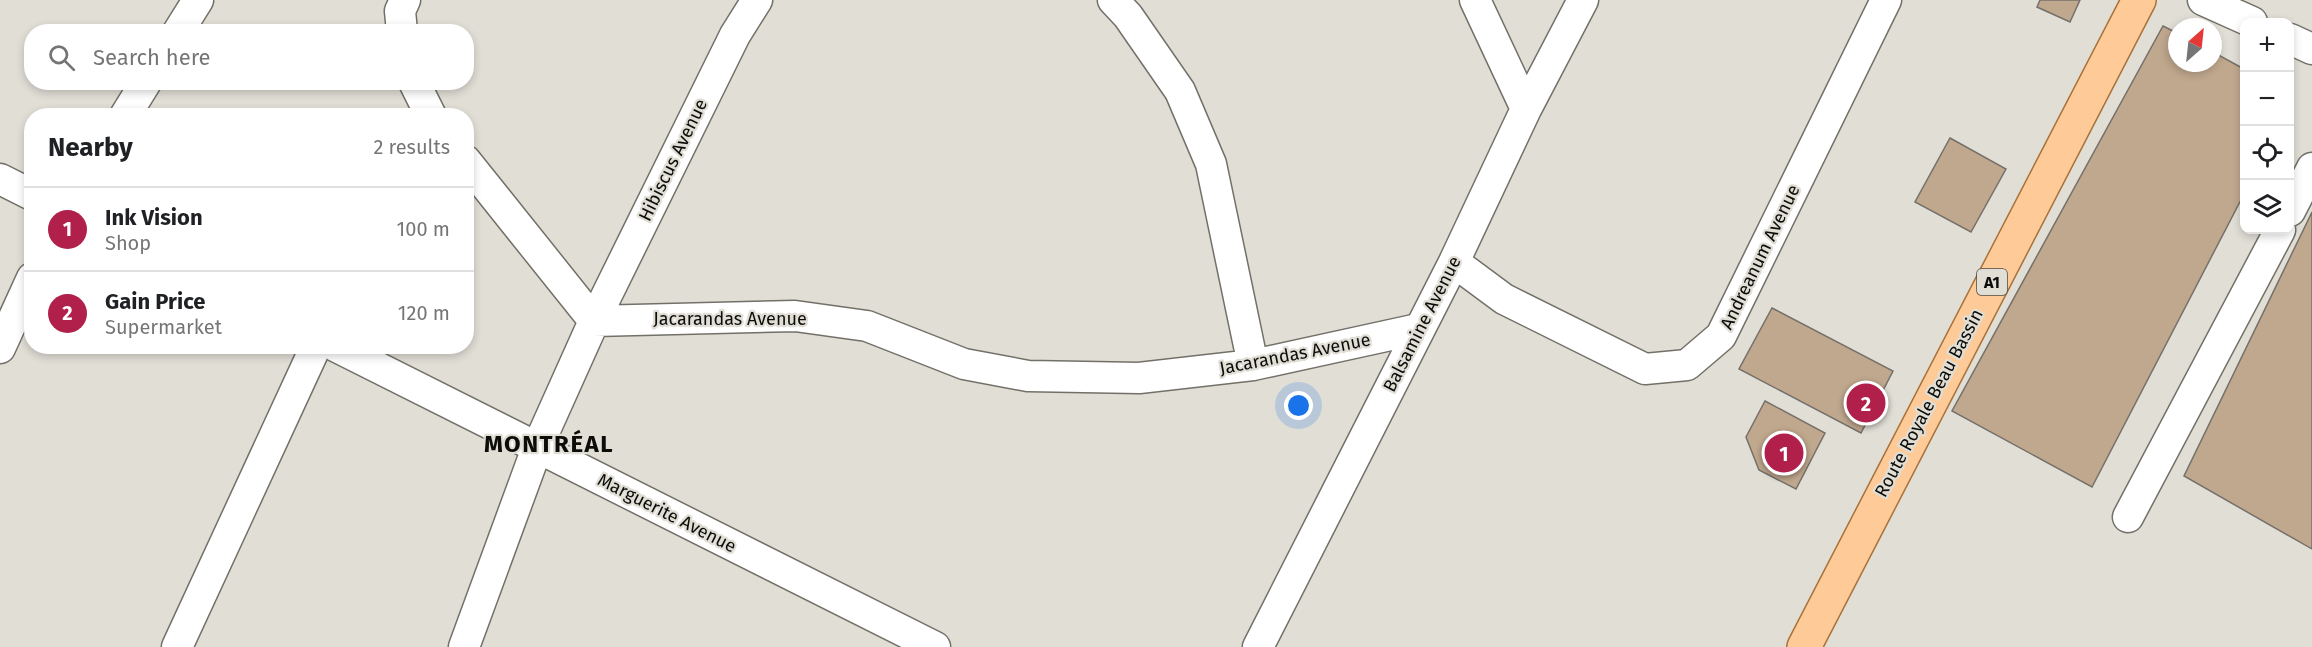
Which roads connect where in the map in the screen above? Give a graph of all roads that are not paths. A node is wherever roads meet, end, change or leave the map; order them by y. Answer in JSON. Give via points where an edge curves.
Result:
{"nodes":[{"id":1,"x":198,"y":0,"type":"edge"},
{"id":2,"x":405,"y":0,"type":"edge"},
{"id":3,"x":757,"y":0,"type":"edge"},
{"id":4,"x":1113,"y":0,"type":"edge"},
{"id":5,"x":1475,"y":0,"type":"edge"},
{"id":6,"x":1583,"y":0,"type":"edge"},
{"id":7,"x":1886,"y":0,"type":"edge"},
{"id":8,"x":2139,"y":0,"type":"edge"},
{"id":9,"x":2203,"y":0,"type":"edge"},
{"id":10,"x":2243,"y":18,"type":"edge"},
{"id":11,"x":183,"y":24,"type":"edge"},
{"id":12,"x":401,"y":24,"type":"edge"},
{"id":13,"x":2294,"y":41,"type":"edge"},
{"id":14,"x":2312,"y":49,"type":"edge"},
{"id":15,"x":141,"y":90,"type":"edge"},
{"id":16,"x":418,"y":90,"type":"edge"},
{"id":17,"x":130,"y":108,"type":"edge"},
{"id":18,"x":427,"y":108,"type":"edge"},
{"id":19,"x":1526,"y":110,"type":"junction"},
{"id":20,"x":2312,"y":168,"type":"edge"},
{"id":21,"x":474,"y":171,"type":"edge"},
{"id":22,"x":0,"y":179,"type":"edge"},
{"id":23,"x":24,"y":191,"type":"edge"},
{"id":24,"x":2294,"y":202,"type":"edge"},
{"id":25,"x":2278,"y":234,"type":"edge"},
{"id":26,"x":1454,"y":262,"type":"junction"},
{"id":27,"x":24,"y":296,"type":"edge"},
{"id":28,"x":594,"y":321,"type":"junction"},
{"id":29,"x":1418,"y":329,"type":"junction"},
{"id":30,"x":0,"y":348,"type":"edge"},
{"id":31,"x":312,"y":354,"type":"edge"},
{"id":32,"x":351,"y":354,"type":"edge"},
{"id":33,"x":1253,"y":365,"type":"junction"},
{"id":34,"x":537,"y":448,"type":"junction"},
{"id":35,"x":2128,"y":517,"type":"dead end"},
{"id":36,"x":177,"y":647,"type":"edge"},
{"id":37,"x":464,"y":647,"type":"edge"},
{"id":38,"x":935,"y":647,"type":"edge"},
{"id":39,"x":1258,"y":647,"type":"edge"},
{"id":40,"x":1804,"y":647,"type":"edge"}],
"edges":[{"from":1,"to":11,"type":"street"},
{"from":2,"to":12,"type":"street","via":[[400,11]]},
{"from":3,"to":28,"type":"street","name":"Hibiscus Avenue","via":[[735,35]]},
{"from":4,"to":33,"type":"street","via":[[1180,91],[1211,164]]},
{"from":5,"to":19,"type":"street"},
{"from":6,"to":19,"type":"street","name":"Balsamine Avenue"},
{"from":7,"to":26,"type":"street","name":"Andreanum Avenue","via":[[1720,336],[1687,365],[1646,369],[1504,299]]},
{"from":8,"to":40,"type":"main road","name":"Route Royale Beau Bassin","number":"A1"},
{"from":9,"to":10,"type":"street"},
{"from":13,"to":14,"type":"street"},
{"from":15,"to":17,"type":"street"},
{"from":16,"to":18,"type":"street"},
{"from":19,"to":26,"type":"street","name":"Balsamine Avenue"},
{"from":20,"to":24,"type":"street"},
{"from":21,"to":28,"type":"street"},
{"from":22,"to":23,"type":"street"},
{"from":25,"to":35,"type":"street"},
{"from":26,"to":29,"type":"street","name":"Balsamine Avenue"},
{"from":27,"to":30,"type":"street"},
{"from":28,"to":33,"type":"street","name":"Jacarandas Avenue","via":[[795,316],[867,326],[964,364],[1028,376],[1138,378]]},
{"from":28,"to":34,"type":"street","name":"Hibiscus Avenue"},
{"from":29,"to":33,"type":"street","name":"Jacarandas Avenue"},
{"from":29,"to":39,"type":"street","name":"Balsamine Avenue"},
{"from":31,"to":36,"type":"street"},
{"from":32,"to":34,"type":"street","name":"Marguerite Avenue"},
{"from":34,"to":37,"type":"street"},
{"from":34,"to":38,"type":"street","name":"Marguerite Avenue"}]}
